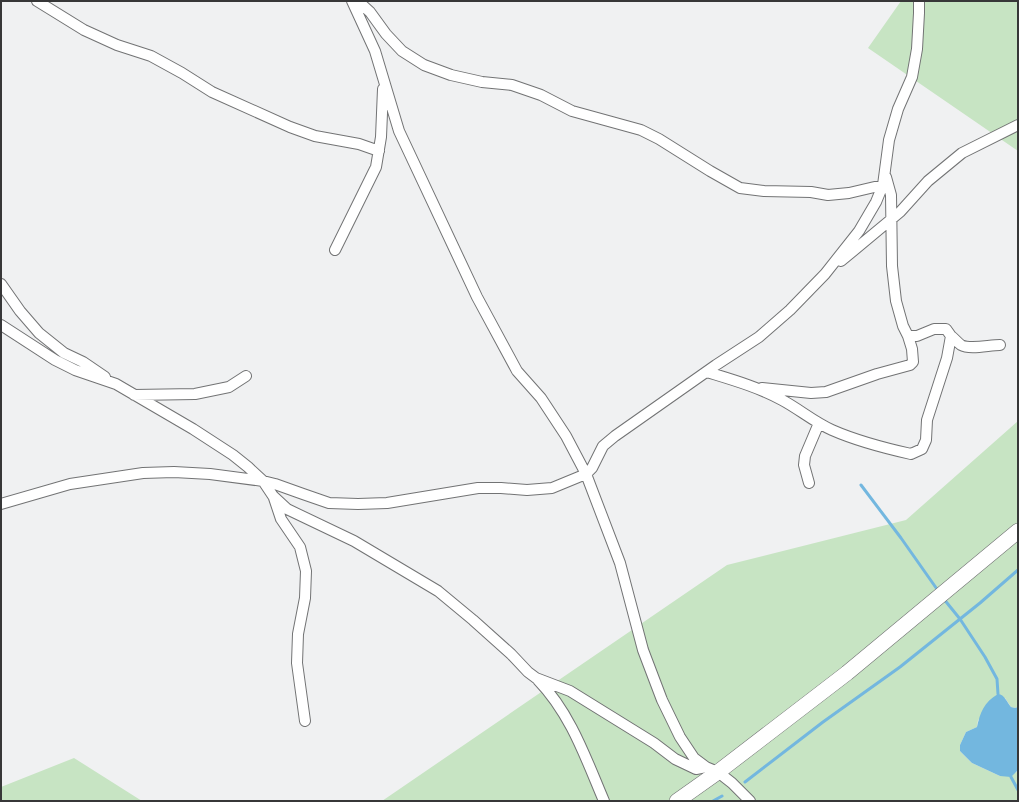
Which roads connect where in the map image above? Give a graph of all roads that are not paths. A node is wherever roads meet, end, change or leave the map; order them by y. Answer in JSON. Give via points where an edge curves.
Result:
{"nodes":[{"id":1,"x":37,"y":1,"type":"edge"},
{"id":2,"x":352,"y":1,"type":"edge"},
{"id":3,"x":358,"y":1,"type":"edge"},
{"id":4,"x":919,"y":1,"type":"edge"},
{"id":5,"x":383,"y":81,"type":"junction"},
{"id":6,"x":1018,"y":124,"type":"edge"},
{"id":7,"x":378,"y":151,"type":"junction"},
{"id":8,"x":885,"y":171,"type":"junction"},
{"id":9,"x":883,"y":186,"type":"junction"},
{"id":10,"x":891,"y":220,"type":"junction"},
{"id":11,"x":335,"y":250,"type":"dead end"},
{"id":12,"x":825,"y":274,"type":"junction"},
{"id":13,"x":1,"y":284,"type":"edge"},
{"id":14,"x":1,"y":325,"type":"edge"},
{"id":15,"x":908,"y":336,"type":"junction"},
{"id":16,"x":951,"y":336,"type":"junction"},
{"id":17,"x":1000,"y":345,"type":"dead end"},
{"id":18,"x":707,"y":372,"type":"junction"},
{"id":19,"x":246,"y":376,"type":"dead end"},
{"id":20,"x":116,"y":384,"type":"junction"},
{"id":21,"x":756,"y":387,"type":"junction"},
{"id":22,"x":134,"y":395,"type":"junction"},
{"id":23,"x":819,"y":423,"type":"junction"},
{"id":24,"x":586,"y":474,"type":"junction"},
{"id":25,"x":263,"y":482,"type":"junction"},
{"id":26,"x":808,"y":483,"type":"dead end"},
{"id":27,"x":273,"y":496,"type":"junction"},
{"id":28,"x":1,"y":504,"type":"edge"},
{"id":29,"x":1018,"y":531,"type":"edge"},
{"id":30,"x":536,"y":678,"type":"junction"},
{"id":31,"x":304,"y":721,"type":"dead end"},
{"id":32,"x":712,"y":770,"type":"junction"},
{"id":33,"x":604,"y":801,"type":"edge"},
{"id":34,"x":677,"y":801,"type":"edge"},
{"id":35,"x":750,"y":801,"type":"edge"}],
"edges":[{"from":1,"to":7,"type":"street","via":[[84,30],[151,56],[212,92],[290,127],[315,136],[341,139]]},
{"from":2,"to":5,"type":"street","via":[[375,51]]},
{"from":3,"to":9,"type":"street","via":[[402,51],[424,65],[451,75],[512,85],[541,95],[572,111],[641,130],[660,138],[740,188],[828,195]]},
{"from":4,"to":8,"type":"street","via":[[917,49],[912,77],[898,109],[889,140]]},
{"from":5,"to":7,"type":"street"},
{"from":5,"to":24,"type":"street","via":[[399,131],[477,297],[517,371],[540,398],[566,436]]},
{"from":6,"to":10,"type":"street","via":[[962,154],[928,181]]},
{"from":7,"to":11,"type":"street","via":[[376,167]]},
{"from":8,"to":9,"type":"street"},
{"from":8,"to":10,"type":"street","via":[[891,195]]},
{"from":9,"to":12,"type":"street","via":[[859,231]]},
{"from":10,"to":12,"type":"street"},
{"from":10,"to":15,"type":"street","via":[[896,301]]},
{"from":12,"to":18,"type":"street","via":[[759,338]]},
{"from":13,"to":20,"type":"street","via":[[39,333],[64,354],[83,362]]},
{"from":14,"to":20,"type":"street","via":[[55,360]]},
{"from":15,"to":16,"type":"street","via":[[917,336],[934,329],[946,329]]},
{"from":15,"to":21,"type":"street","via":[[913,362],[910,365],[826,392],[811,393]]},
{"from":16,"to":17,"type":"street","via":[[970,348]]},
{"from":16,"to":23,"type":"street","via":[[948,358],[927,420],[926,440],[922,449],[911,454],[893,450],[854,439]]},
{"from":18,"to":21,"type":"street"},
{"from":18,"to":24,"type":"street","via":[[603,446],[592,468]]},
{"from":19,"to":22,"type":"street","via":[[229,387],[195,394]]},
{"from":20,"to":22,"type":"street"},
{"from":21,"to":23,"type":"street"},
{"from":22,"to":25,"type":"street","via":[[233,455]]},
{"from":23,"to":26,"type":"street","via":[[805,456]]},
{"from":24,"to":25,"type":"street","via":[[552,488],[478,488],[387,503],[358,504],[329,502]]},
{"from":24,"to":32,"type":"street","via":[[620,563],[643,650],[662,700],[680,737],[694,758]]},
{"from":25,"to":27,"type":"street"},
{"from":25,"to":28,"type":"street","via":[[210,474],[142,473],[70,484]]},
{"from":27,"to":30,"type":"street","via":[[287,509],[354,541],[438,591],[474,620]]},
{"from":27,"to":31,"type":"street","via":[[281,518],[300,547],[306,571],[305,598],[297,649]]},
{"from":29,"to":32,"type":"main road","via":[[847,673]]},
{"from":30,"to":32,"type":"street","via":[[570,691],[654,743],[675,759],[696,769]]},
{"from":30,"to":33,"type":"street","via":[[546,688],[577,737]]},
{"from":32,"to":34,"type":"main road"},
{"from":32,"to":35,"type":"street","via":[[732,783]]}]}
